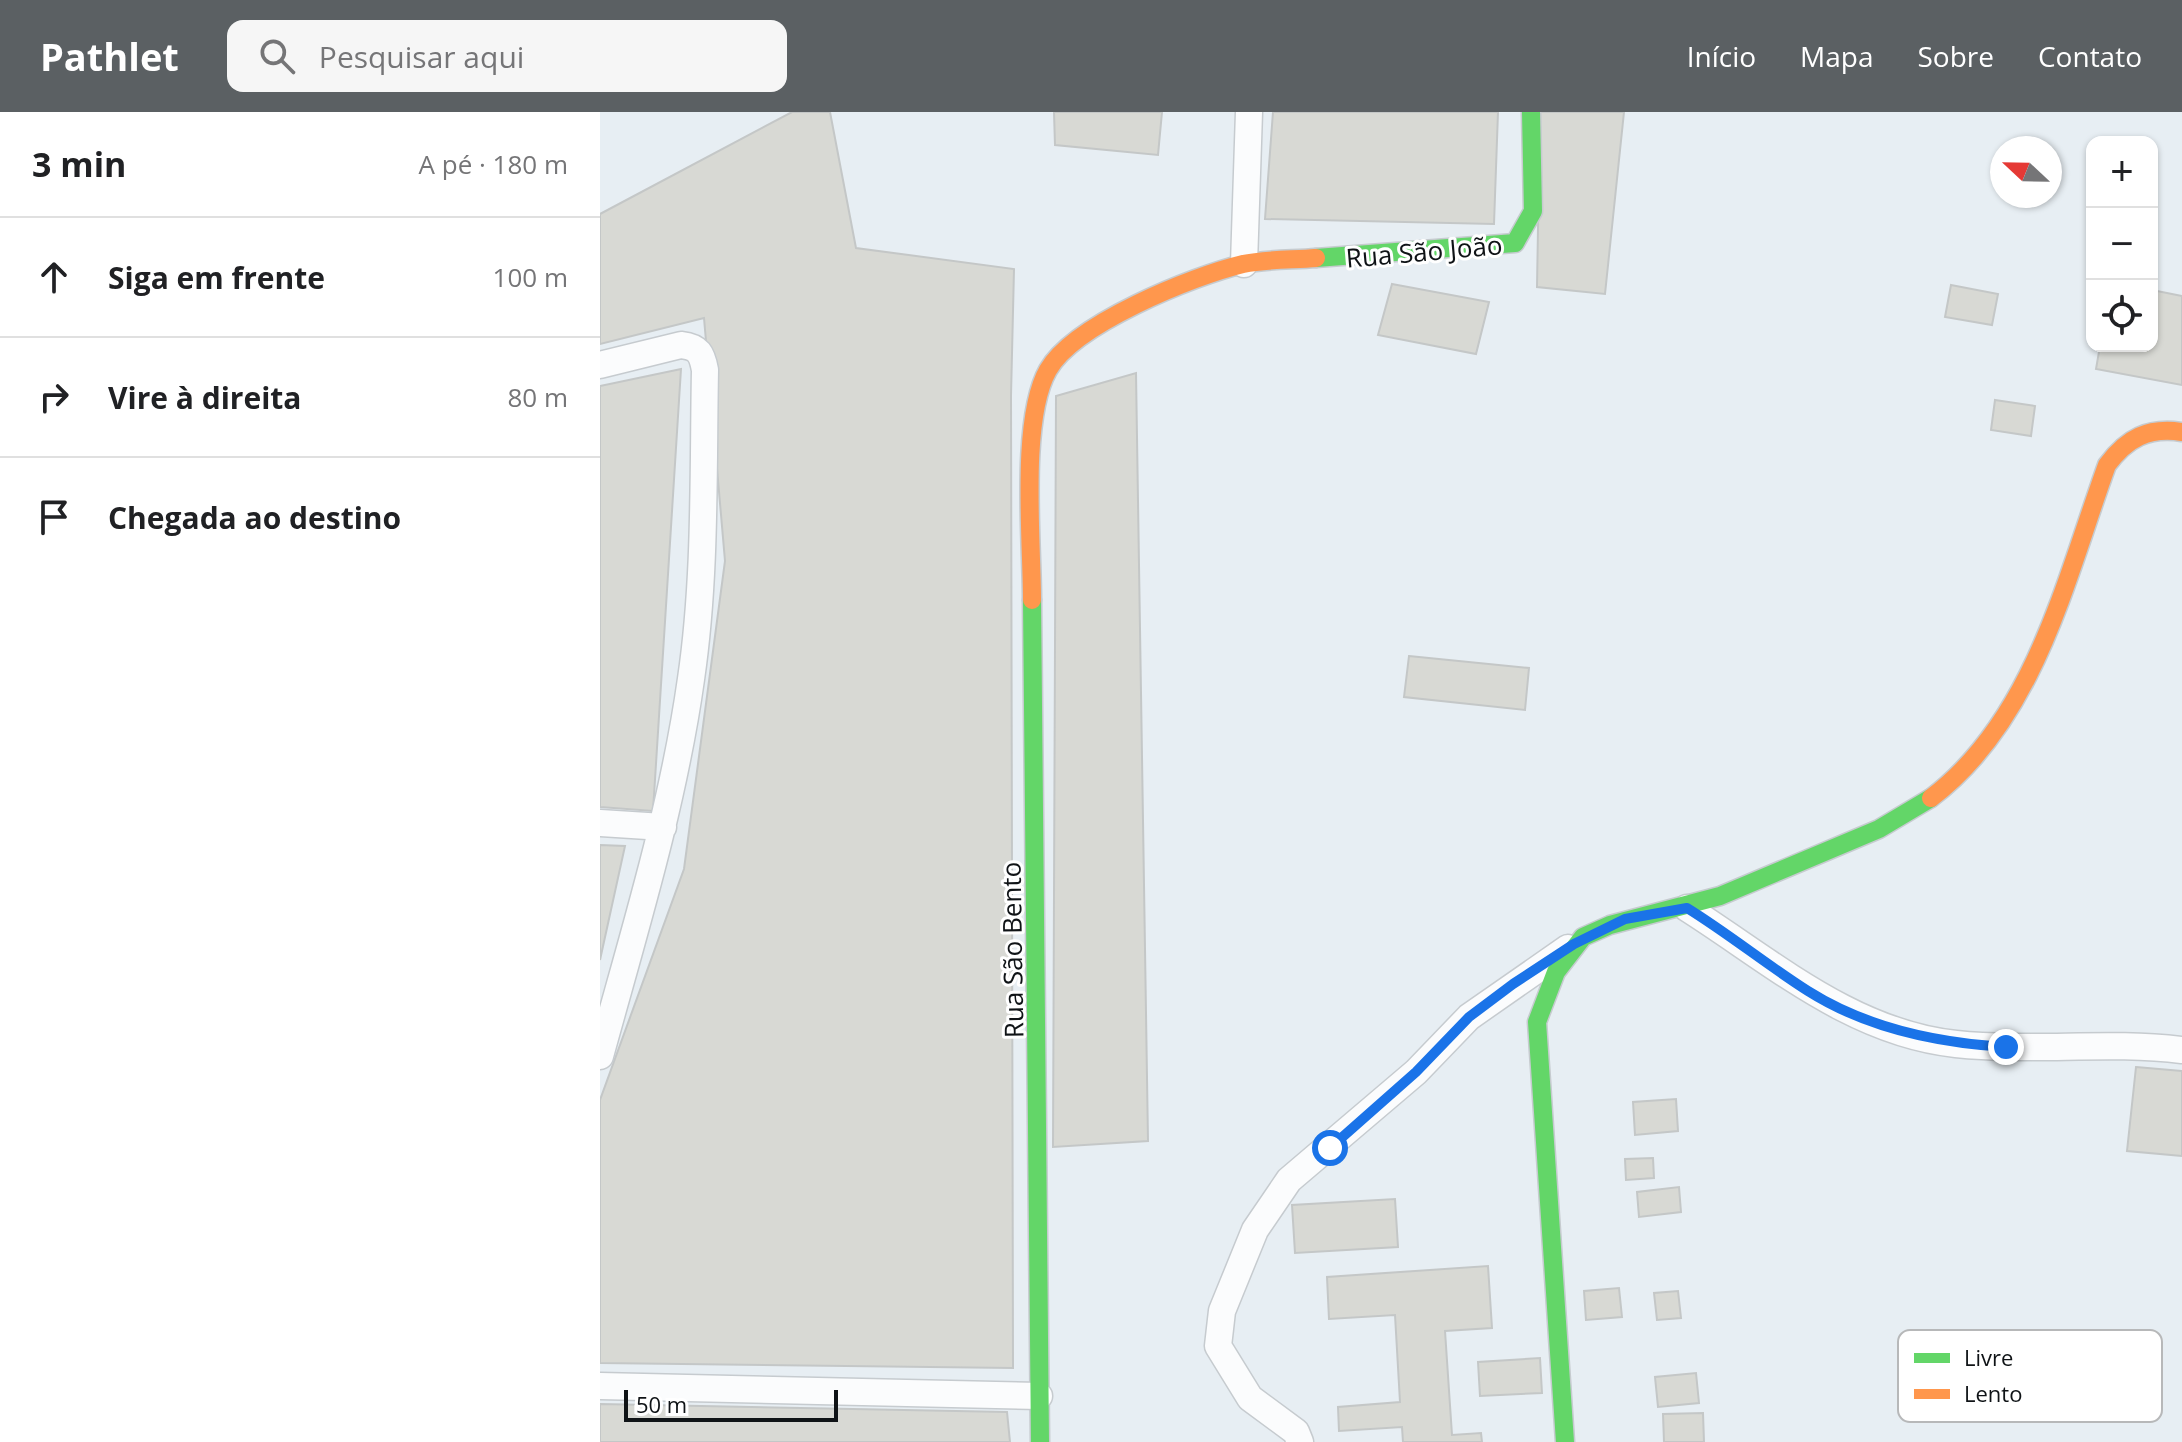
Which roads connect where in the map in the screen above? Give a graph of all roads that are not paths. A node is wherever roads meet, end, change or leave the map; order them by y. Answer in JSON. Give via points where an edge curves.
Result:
{"nodes":[{"id":1,"x":1249,"y":112,"type":"edge"},
{"id":2,"x":1531,"y":112,"type":"edge"},
{"id":3,"x":1244,"y":264,"type":"junction"},
{"id":4,"x":600,"y":365,"type":"edge"},
{"id":5,"x":2182,"y":432,"type":"edge"},
{"id":6,"x":1031,"y":458,"type":"joint"},
{"id":7,"x":600,"y":823,"type":"edge"},
{"id":8,"x":663,"y":827,"type":"junction"},
{"id":9,"x":1687,"y":908,"type":"junction"},
{"id":10,"x":1574,"y":944,"type":"junction"},
{"id":11,"x":2182,"y":1050,"type":"edge"},
{"id":12,"x":600,"y":1056,"type":"edge"},
{"id":13,"x":600,"y":1386,"type":"edge"},
{"id":14,"x":1039,"y":1396,"type":"junction"},
{"id":15,"x":1040,"y":1442,"type":"edge"},
{"id":16,"x":1300,"y":1442,"type":"edge"},
{"id":17,"x":1565,"y":1442,"type":"edge"}],
"edges":[{"from":1,"to":3,"type":"street"},
{"from":2,"to":3,"type":"street","name":"Rua São João","via":[[1533,211],[1515,243]]},
{"from":3,"to":6,"type":"street","name":"Rua São João","via":[[1124,309],[1080,336],[1048,370],[1036,411]]},
{"from":4,"to":8,"type":"street","via":[[681,345],[702,354],[705,370],[700,579],[691,679]]},
{"from":5,"to":9,"type":"street","via":[[2163,428],[2123,441],[2107,465],[2030,668],[1995,735],[1970,765],[1933,799],[1892,825]]},
{"from":6,"to":14,"type":"street","name":"Rua São Bento"},
{"from":7,"to":8,"type":"street"},
{"from":8,"to":12,"type":"street"},
{"from":9,"to":10,"type":"street","via":[[1625,919]]},
{"from":9,"to":11,"type":"street","via":[[1810,992],[1909,1034],[1954,1044]]},
{"from":10,"to":16,"type":"street","via":[[1469,1017],[1416,1072],[1289,1180],[1255,1230],[1222,1311],[1218,1346],[1250,1398],[1296,1432]]},
{"from":10,"to":17,"type":"street","via":[[1548,988],[1537,1022]]},
{"from":13,"to":14,"type":"street"},
{"from":14,"to":15,"type":"street","name":"Rua São Bento"}]}
